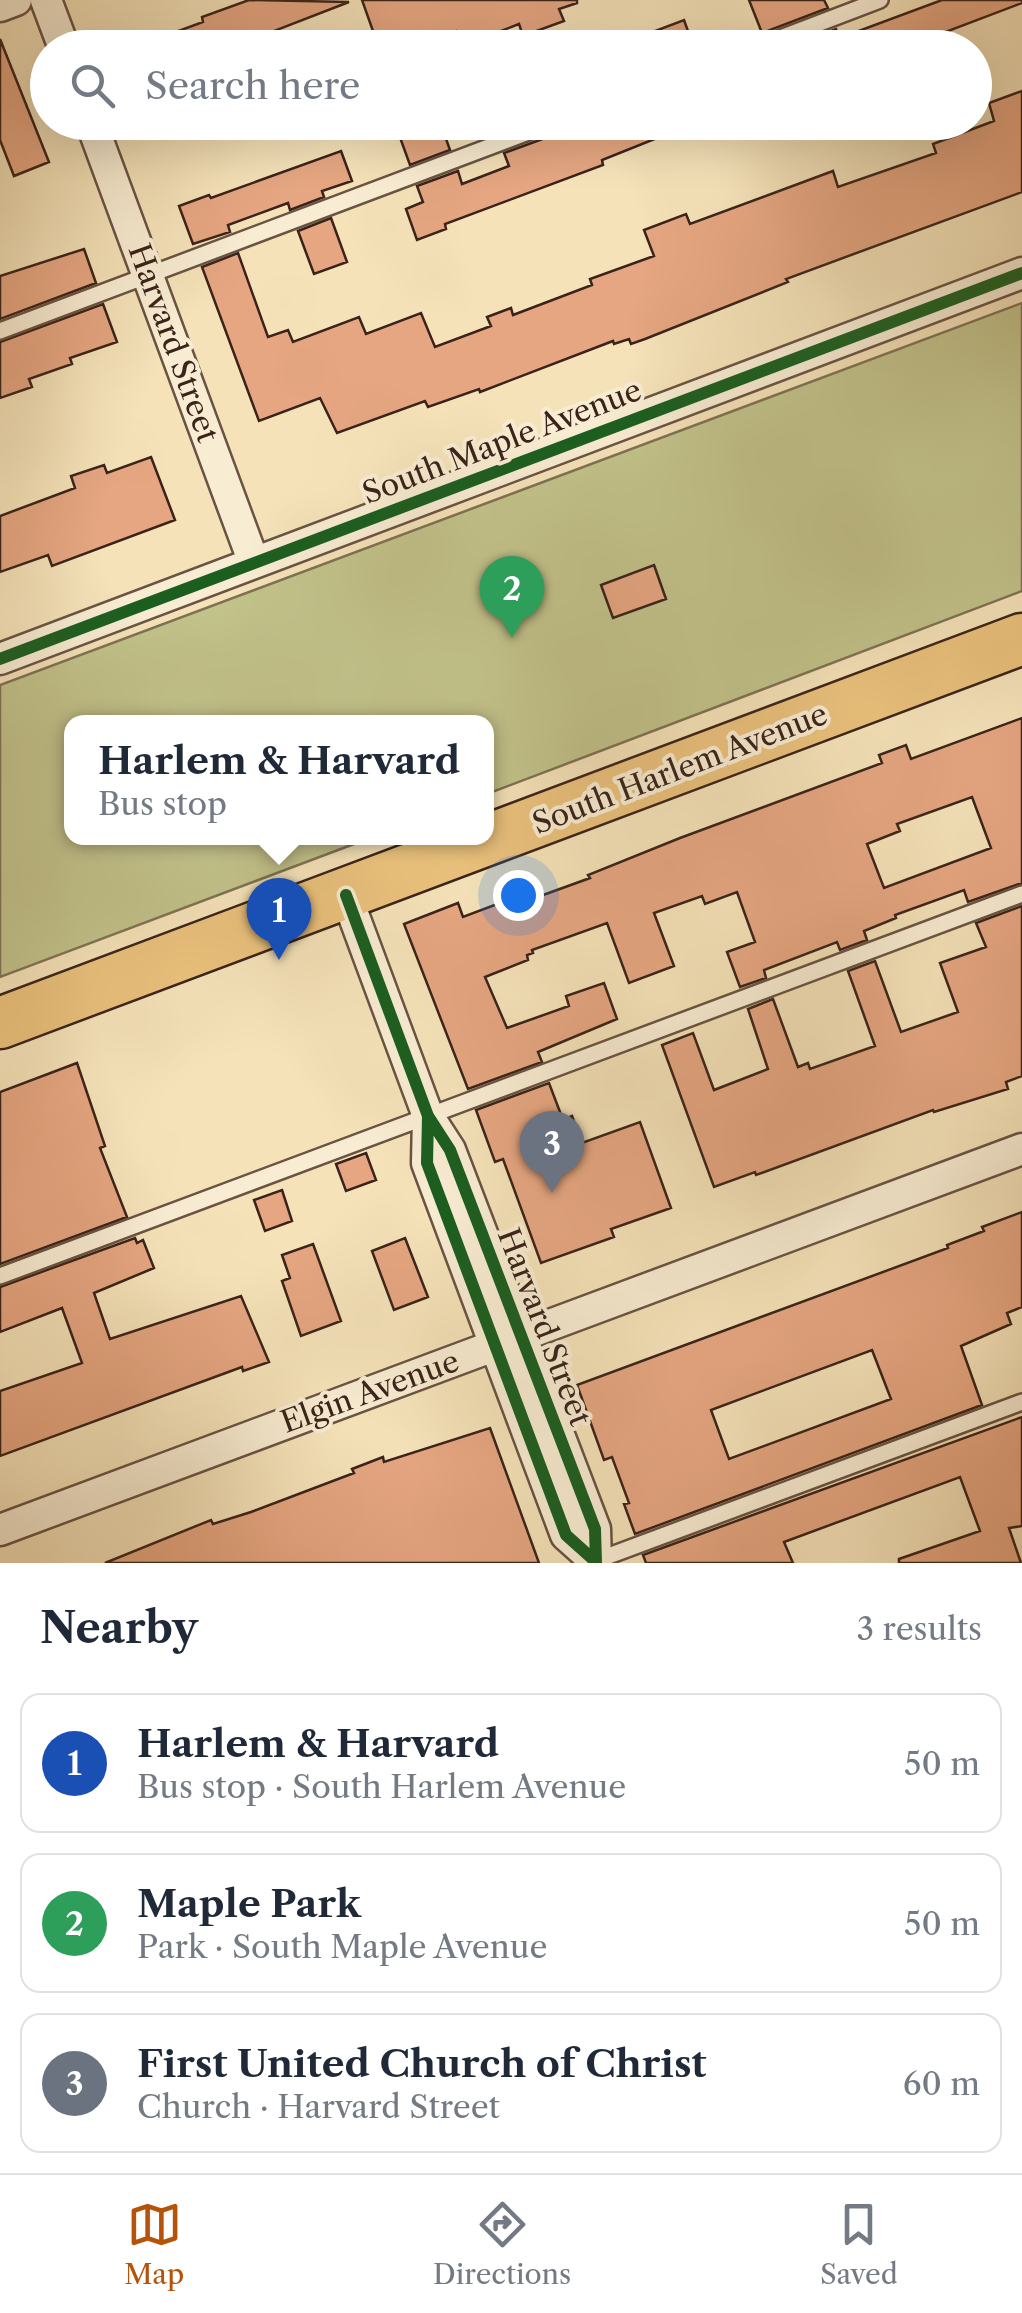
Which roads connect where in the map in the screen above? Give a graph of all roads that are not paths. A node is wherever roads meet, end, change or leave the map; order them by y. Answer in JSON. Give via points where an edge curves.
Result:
{"nodes":[{"id":1,"x":16,"y":0,"type":"edge"},
{"id":2,"x":46,"y":0,"type":"edge"},
{"id":3,"x":880,"y":0,"type":"edge"},
{"id":4,"x":0,"y":6,"type":"edge"},
{"id":5,"x":57,"y":30,"type":"edge"},
{"id":6,"x":801,"y":30,"type":"edge"},
{"id":7,"x":98,"y":140,"type":"edge"},
{"id":8,"x":507,"y":140,"type":"edge"},
{"id":9,"x":1022,"y":273,"type":"edge"},
{"id":10,"x":148,"y":276,"type":"junction"},
{"id":11,"x":0,"y":332,"type":"edge"},
{"id":12,"x":254,"y":563,"type":"junction"},
{"id":13,"x":1022,"y":639,"type":"edge"},
{"id":14,"x":0,"y":658,"type":"edge"},
{"id":15,"x":494,"y":838,"type":"edge"},
{"id":16,"x":476,"y":845,"type":"edge"},
{"id":17,"x":346,"y":894,"type":"junction"},
{"id":18,"x":1022,"y":894,"type":"edge"},
{"id":19,"x":0,"y":1024,"type":"edge"},
{"id":20,"x":428,"y":1116,"type":"junction"},
{"id":21,"x":1022,"y":1149,"type":"edge"},
{"id":22,"x":0,"y":1276,"type":"edge"},
{"id":23,"x":508,"y":1340,"type":"junction"},
{"id":24,"x":1022,"y":1402,"type":"edge"},
{"id":25,"x":0,"y":1530,"type":"edge"},
{"id":26,"x":594,"y":1562,"type":"edge"}],
"edges":[{"from":1,"to":4,"type":"street"},
{"from":2,"to":5,"type":"street"},
{"from":3,"to":6,"type":"lane"},
{"from":7,"to":10,"type":"street","name":"Harvard Street"},
{"from":8,"to":10,"type":"lane"},
{"from":9,"to":12,"type":"street","name":"South Maple Avenue"},
{"from":10,"to":11,"type":"lane"},
{"from":10,"to":12,"type":"street","name":"Harvard Street"},
{"from":12,"to":14,"type":"street","name":"South Maple Avenue"},
{"from":13,"to":15,"type":"main road","name":"South Harlem Avenue"},
{"from":16,"to":17,"type":"main road","name":"South Harlem Avenue"},
{"from":17,"to":19,"type":"main road","name":"South Harlem Avenue"},
{"from":17,"to":20,"type":"street","name":"Harvard Street"},
{"from":18,"to":20,"type":"lane"},
{"from":20,"to":22,"type":"lane"},
{"from":20,"to":23,"type":"street","name":"Harvard Street","via":[[427,1163]]},
{"from":21,"to":23,"type":"street","name":"Elgin Avenue"},
{"from":23,"to":25,"type":"street","name":"Elgin Avenue"},
{"from":23,"to":26,"type":"street","name":"Harvard Street","via":[[595,1529]]},
{"from":24,"to":26,"type":"lane"}]}
